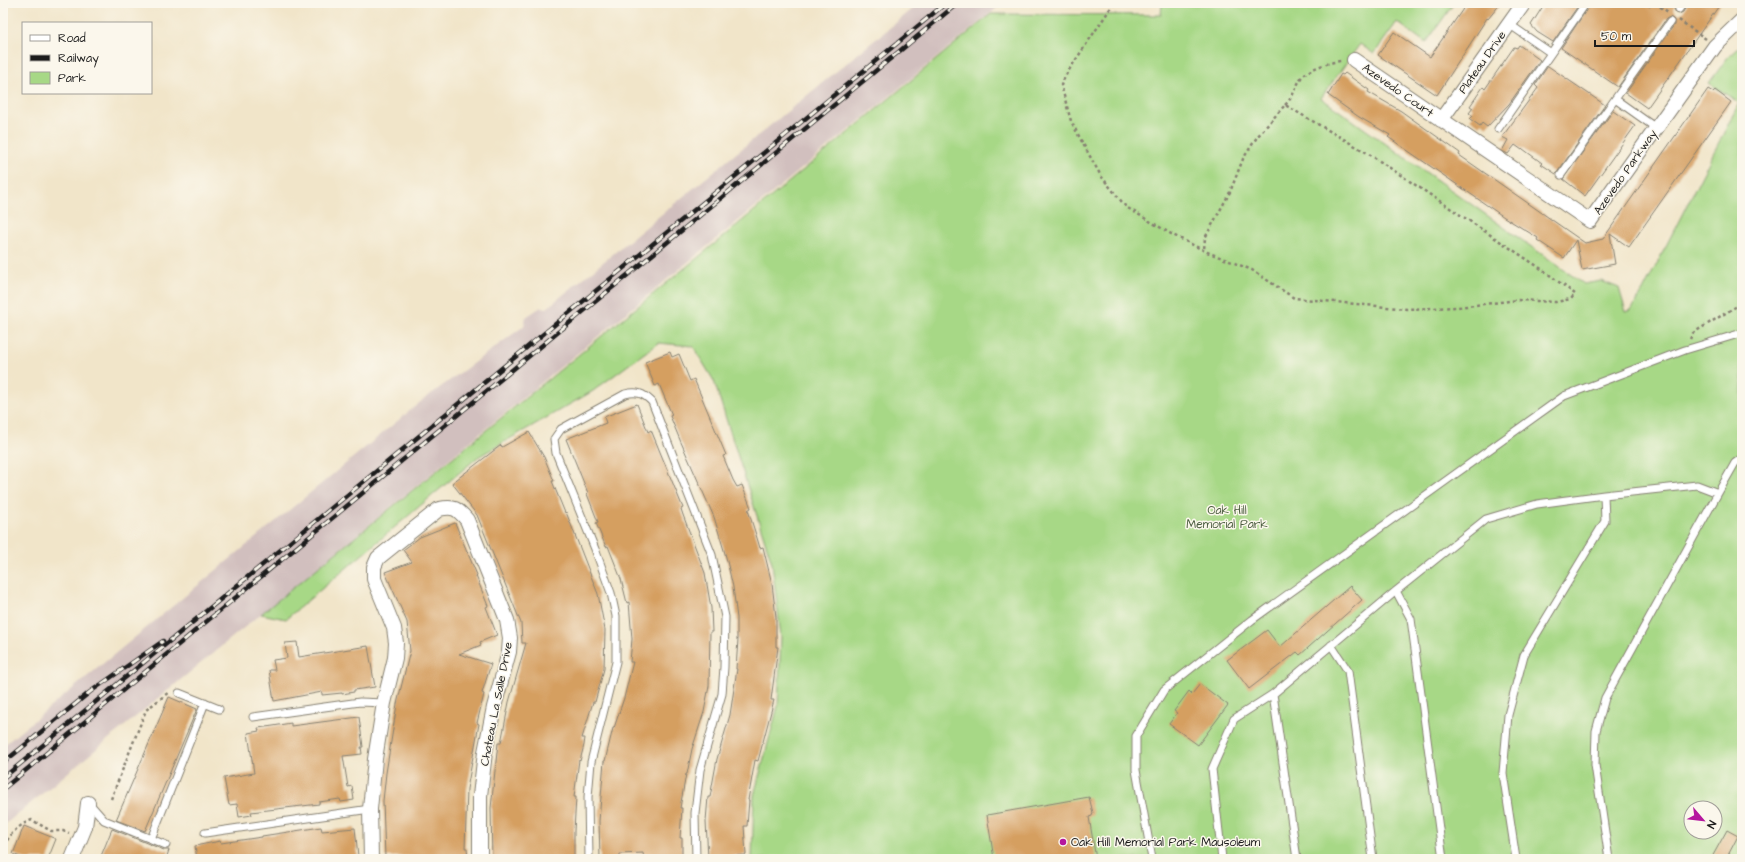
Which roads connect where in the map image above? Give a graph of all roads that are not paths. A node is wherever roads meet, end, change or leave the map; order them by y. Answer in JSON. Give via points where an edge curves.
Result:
{"nodes":[{"id":1,"x":1524,"y":3,"type":"edge"},
{"id":2,"x":1586,"y":3,"type":"edge"},
{"id":3,"x":1742,"y":20,"type":"edge"},
{"id":4,"x":1670,"y":22,"type":"dead end"},
{"id":5,"x":1509,"y":24,"type":"junction"},
{"id":6,"x":1551,"y":53,"type":"junction"},
{"id":7,"x":1354,"y":60,"type":"road end"},
{"id":8,"x":1615,"y":99,"type":"junction"},
{"id":9,"x":1441,"y":120,"type":"junction"},
{"id":10,"x":1656,"y":128,"type":"junction"},
{"id":11,"x":1498,"y":129,"type":"dead end"},
{"id":12,"x":1561,"y":175,"type":"dead end"},
{"id":13,"x":1742,"y":333,"type":"edge"},
{"id":14,"x":1742,"y":458,"type":"edge"},
{"id":15,"x":1718,"y":493,"type":"junction"},
{"id":16,"x":1604,"y":495,"type":"junction"},
{"id":17,"x":1396,"y":591,"type":"junction"},
{"id":18,"x":1331,"y":645,"type":"junction"},
{"id":19,"x":179,"y":693,"type":"road end"},
{"id":20,"x":1272,"y":694,"type":"junction"},
{"id":21,"x":205,"y":703,"type":"junction"},
{"id":22,"x":384,"y":703,"type":"junction"},
{"id":23,"x":219,"y":709,"type":"dead end"},
{"id":24,"x":253,"y":717,"type":"dead end"},
{"id":25,"x":88,"y":803,"type":"joint"},
{"id":26,"x":370,"y":810,"type":"junction"},
{"id":27,"x":206,"y":833,"type":"dead end"},
{"id":28,"x":151,"y":839,"type":"junction"},
{"id":29,"x":166,"y":844,"type":"dead end"},
{"id":30,"x":72,"y":859,"type":"edge"},
{"id":31,"x":371,"y":859,"type":"edge"},
{"id":32,"x":480,"y":859,"type":"edge"},
{"id":33,"x":589,"y":859,"type":"edge"},
{"id":34,"x":696,"y":859,"type":"edge"},
{"id":35,"x":1152,"y":859,"type":"edge"},
{"id":36,"x":1222,"y":859,"type":"edge"},
{"id":37,"x":1297,"y":859,"type":"edge"},
{"id":38,"x":1373,"y":859,"type":"edge"},
{"id":39,"x":1443,"y":859,"type":"edge"},
{"id":40,"x":1516,"y":859,"type":"edge"},
{"id":41,"x":1609,"y":859,"type":"edge"}],
"edges":[{"from":1,"to":5,"type":"street","name":"Plateau Drive"},
{"from":2,"to":6,"type":"lane"},
{"from":3,"to":10,"type":"street","name":"Azevedo Parkway","via":[[1715,46]]},
{"from":4,"to":8,"type":"lane"},
{"from":5,"to":6,"type":"lane"},
{"from":5,"to":9,"type":"street","name":"Plateau Drive"},
{"from":6,"to":11,"type":"lane"},
{"from":7,"to":9,"type":"street","name":"Azevedo Court"},
{"from":8,"to":10,"type":"lane"},
{"from":8,"to":12,"type":"lane"},
{"from":9,"to":10,"type":"street","name":"Azevedo Parkway","via":[[1590,222]]},
{"from":13,"to":35,"type":"lane","via":[[1685,350],[1564,396],[1252,620],[1164,690],[1136,736],[1136,770]]},
{"from":14,"to":15,"type":"lane","via":[[1735,463]]},
{"from":15,"to":16,"type":"lane","via":[[1697,484]]},
{"from":15,"to":41,"type":"lane","via":[[1605,698],[1596,731],[1595,765]]},
{"from":16,"to":17,"type":"lane","via":[[1537,504],[1486,519]]},
{"from":16,"to":40,"type":"lane","via":[[1605,521],[1524,655],[1508,715],[1503,773]]},
{"from":17,"to":18,"type":"lane"},
{"from":17,"to":39,"type":"lane","via":[[1411,619]]},
{"from":18,"to":20,"type":"lane"},
{"from":18,"to":38,"type":"lane","via":[[1348,671]]},
{"from":19,"to":21,"type":"lane"},
{"from":20,"to":36,"type":"lane","via":[[1234,719],[1212,769]]},
{"from":20,"to":37,"type":"lane"},
{"from":21,"to":23,"type":"lane"},
{"from":21,"to":28,"type":"lane"},
{"from":22,"to":24,"type":"lane","via":[[360,702]]},
{"from":22,"to":26,"type":"street","name":"Chateau La Salle Drive"},
{"from":22,"to":32,"type":"street","name":"Chateau La Salle Drive","via":[[396,643],[394,628],[374,579],[374,568],[378,558],[439,509],[451,506],[460,511],[467,520],[507,620],[510,638],[509,652],[485,752],[480,796]]},
{"from":25,"to":28,"type":"lane","via":[[104,820]]},
{"from":25,"to":30,"type":"street","via":[[85,827]]},
{"from":26,"to":27,"type":"lane"},
{"from":26,"to":31,"type":"street","name":"Chateau La Salle Drive"},
{"from":28,"to":29,"type":"lane"},
{"from":33,"to":34,"type":"lane","via":[[588,796],[591,762],[616,662],[616,616],[598,556],[556,453],[554,440],[561,429],[625,394],[635,392],[652,402],[712,555],[725,618],[722,694],[700,770],[695,812]]}]}
